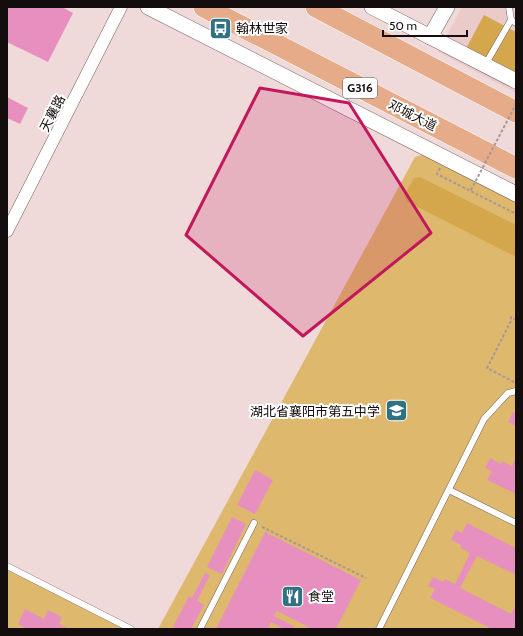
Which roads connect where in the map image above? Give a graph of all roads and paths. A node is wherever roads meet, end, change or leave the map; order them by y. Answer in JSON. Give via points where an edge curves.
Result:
{"nodes":[{"id":1,"x":122,"y":7,"type":"edge"},
{"id":2,"x":148,"y":7,"type":"edge"},
{"id":3,"x":204,"y":7,"type":"edge"},
{"id":4,"x":316,"y":7,"type":"edge"},
{"id":5,"x":372,"y":7,"type":"edge"},
{"id":6,"x":447,"y":7,"type":"edge"},
{"id":7,"x":509,"y":7,"type":"edge"},
{"id":8,"x":513,"y":21,"type":"edge"},
{"id":9,"x":430,"y":37,"type":"junction"},
{"id":10,"x":485,"y":65,"type":"junction"},
{"id":11,"x":516,"y":81,"type":"edge"},
{"id":12,"x":516,"y":104,"type":"edge"},
{"id":13,"x":516,"y":112,"type":"edge"},
{"id":14,"x":516,"y":168,"type":"edge"},
{"id":15,"x":437,"y":174,"type":"dead end"},
{"id":16,"x":471,"y":190,"type":"junction"},
{"id":17,"x":516,"y":194,"type":"edge"},
{"id":18,"x":516,"y":214,"type":"edge"},
{"id":19,"x":7,"y":231,"type":"edge"},
{"id":20,"x":516,"y":320,"type":"edge"},
{"id":21,"x":516,"y":384,"type":"edge"},
{"id":22,"x":516,"y":391,"type":"edge"},
{"id":23,"x":449,"y":490,"type":"junction"},
{"id":24,"x":254,"y":523,"type":"joint"},
{"id":25,"x":516,"y":523,"type":"edge"},
{"id":26,"x":7,"y":566,"type":"edge"},
{"id":27,"x":366,"y":578,"type":"dead end"},
{"id":28,"x":131,"y":629,"type":"edge"},
{"id":29,"x":200,"y":629,"type":"edge"},
{"id":30,"x":379,"y":629,"type":"edge"}],
"edges":[{"from":1,"to":19,"type":"street","name":"天襄路"},
{"from":2,"to":17,"type":"street"},
{"from":3,"to":14,"type":"highway","name":"邓城大道","number":"G316"},
{"from":4,"to":13,"type":"highway"},
{"from":5,"to":9,"type":"street"},
{"from":6,"to":9,"type":"street"},
{"from":7,"to":8,"type":"lane"},
{"from":8,"to":10,"type":"lane"},
{"from":9,"to":10,"type":"street"},
{"from":10,"to":11,"type":"street"},
{"from":12,"to":16,"type":"path","bridge":true},
{"from":15,"to":16,"type":"path"},
{"from":16,"to":18,"type":"path"},
{"from":20,"to":21,"type":"path","via":[[511,318],[487,368]]},
{"from":22,"to":23,"type":"lane","via":[[508,393],[484,420]]},
{"from":23,"to":25,"type":"lane"},
{"from":23,"to":30,"type":"lane"},
{"from":24,"to":27,"type":"path"},
{"from":24,"to":29,"type":"lane"},
{"from":26,"to":28,"type":"lane"}]}
